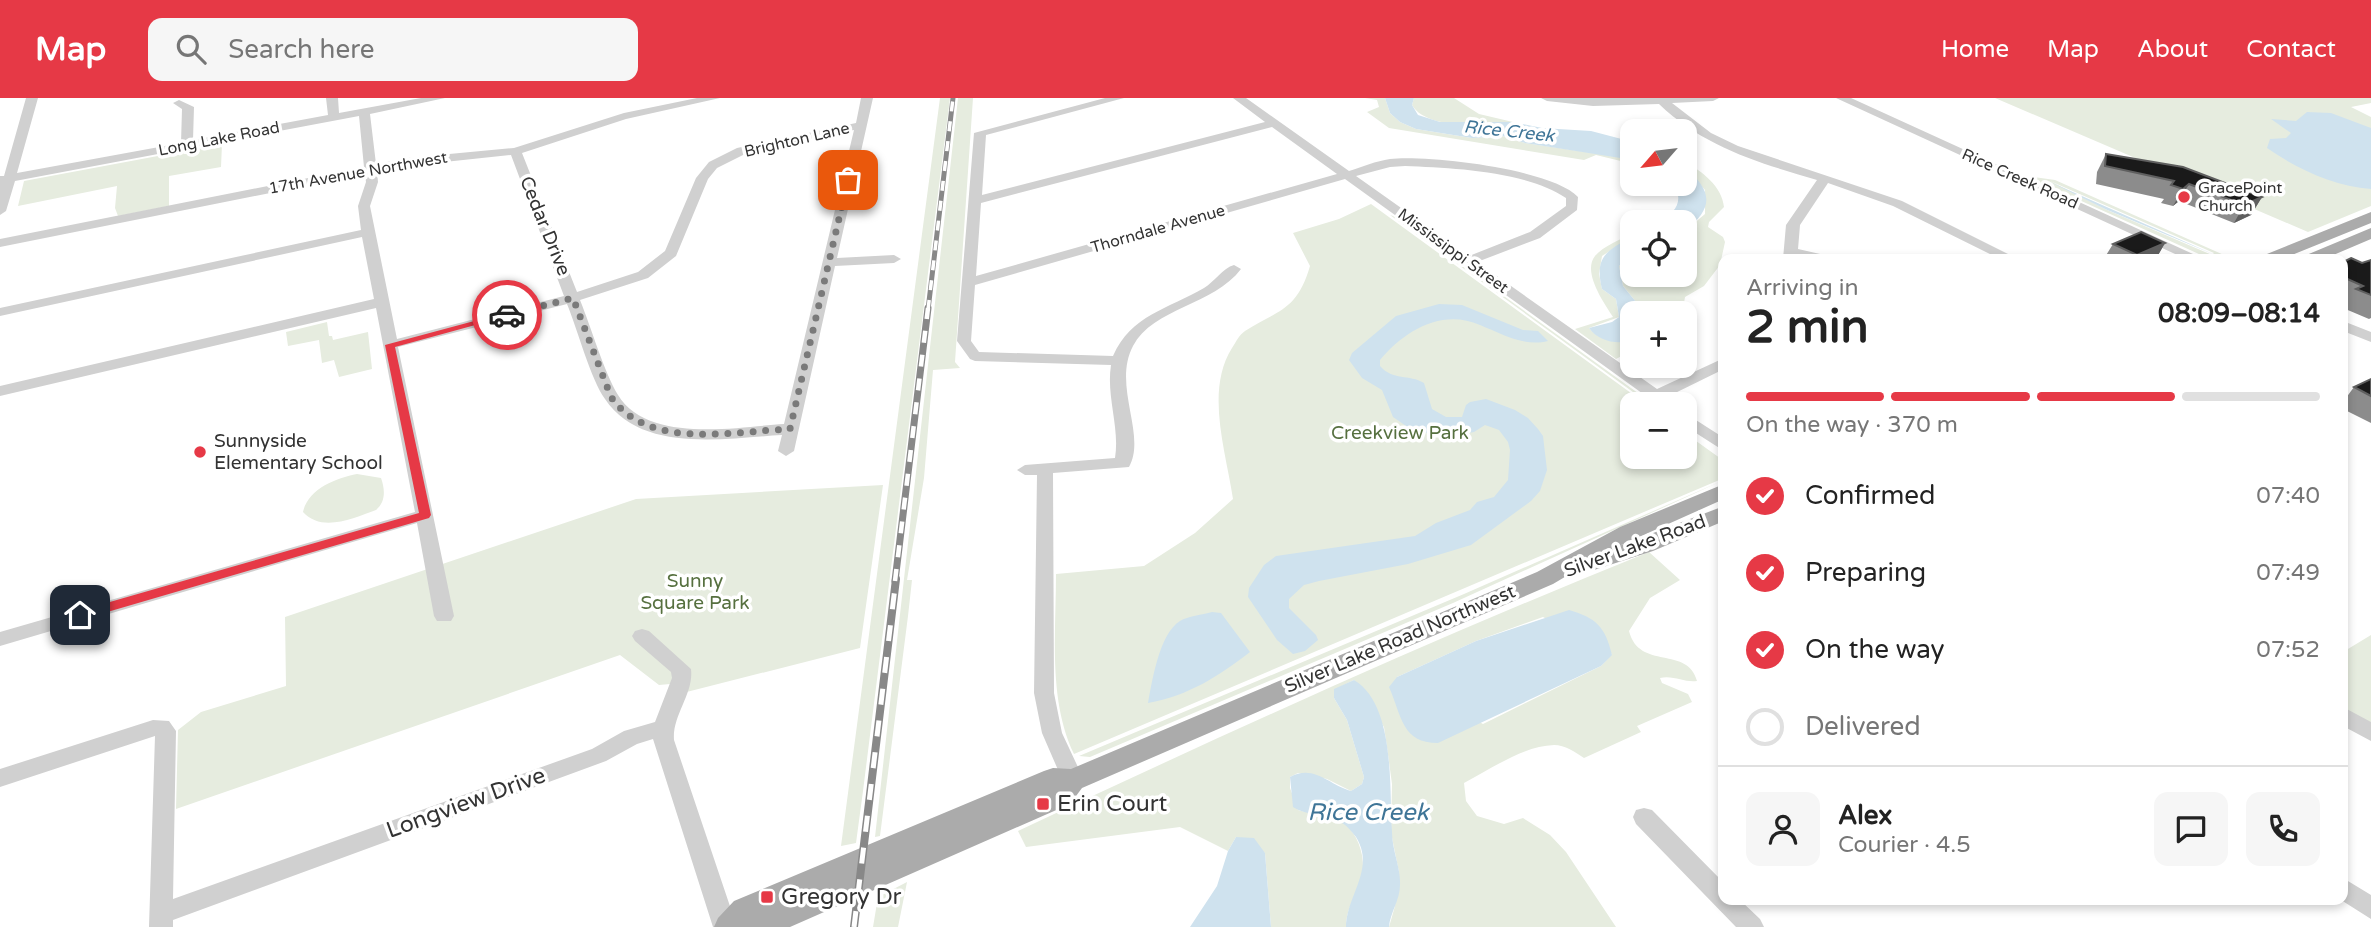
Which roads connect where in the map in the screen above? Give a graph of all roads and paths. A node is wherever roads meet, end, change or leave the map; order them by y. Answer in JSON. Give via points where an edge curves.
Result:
{"nodes":[{"id":1,"x":32,"y":98,"type":"edge"},
{"id":2,"x":332,"y":98,"type":"edge"},
{"id":3,"x":439,"y":98,"type":"edge"},
{"id":4,"x":715,"y":98,"type":"edge"},
{"id":5,"x":867,"y":98,"type":"edge"},
{"id":6,"x":1118,"y":98,"type":"edge"},
{"id":7,"x":1239,"y":98,"type":"edge"},
{"id":8,"x":1547,"y":98,"type":"edge"},
{"id":9,"x":1713,"y":98,"type":"edge"},
{"id":10,"x":1842,"y":98,"type":"edge"},
{"id":11,"x":1661,"y":99,"type":"edge"},
{"id":12,"x":179,"y":103,"type":"dead end"},
{"id":13,"x":364,"y":112,"type":"junction"},
{"id":14,"x":334,"y":117,"type":"junction"},
{"id":15,"x":1273,"y":123,"type":"junction"},
{"id":16,"x":860,"y":125,"type":"junction"},
{"id":17,"x":187,"y":145,"type":"junction"},
{"id":18,"x":515,"y":151,"type":"junction"},
{"id":19,"x":370,"y":168,"type":"junction"},
{"id":20,"x":1347,"y":175,"type":"junction"},
{"id":21,"x":1825,"y":178,"type":"junction"},
{"id":22,"x":4,"y":179,"type":"edge"},
{"id":23,"x":975,"y":201,"type":"junction"},
{"id":24,"x":0,"y":211,"type":"edge"},
{"id":25,"x":2371,"y":217,"type":"edge"},
{"id":26,"x":368,"y":232,"type":"junction"},
{"id":27,"x":2371,"y":233,"type":"edge"},
{"id":28,"x":0,"y":243,"type":"edge"},
{"id":29,"x":1790,"y":254,"type":"edge"},
{"id":30,"x":2001,"y":254,"type":"edge"},
{"id":31,"x":2186,"y":254,"type":"edge"},
{"id":32,"x":2280,"y":254,"type":"edge"},
{"id":33,"x":2322,"y":254,"type":"edge"},
{"id":34,"x":894,"y":259,"type":"dead end"},
{"id":35,"x":1468,"y":261,"type":"junction"},
{"id":36,"x":830,"y":262,"type":"junction"},
{"id":37,"x":1234,"y":269,"type":"dead end"},
{"id":38,"x":969,"y":282,"type":"junction"},
{"id":39,"x":573,"y":298,"type":"junction"},
{"id":40,"x":381,"y":302,"type":"junction"},
{"id":41,"x":0,"y":312,"type":"edge"},
{"id":42,"x":2348,"y":327,"type":"edge"},
{"id":43,"x":2371,"y":338,"type":"edge"},
{"id":44,"x":390,"y":345,"type":"junction"},
{"id":45,"x":1119,"y":361,"type":"junction"},
{"id":46,"x":1718,"y":367,"type":"edge"},
{"id":47,"x":0,"y":391,"type":"edge"},
{"id":48,"x":1651,"y":392,"type":"edge"},
{"id":49,"x":1675,"y":392,"type":"edge"},
{"id":50,"x":1697,"y":427,"type":"edge"},
{"id":51,"x":790,"y":429,"type":"junction"},
{"id":52,"x":1718,"y":442,"type":"edge"},
{"id":53,"x":786,"y":451,"type":"dead end"},
{"id":54,"x":1718,"y":494,"type":"edge"},
{"id":55,"x":425,"y":515,"type":"junction"},
{"id":56,"x":1718,"y":515,"type":"edge"},
{"id":57,"x":1545,"y":578,"type":"junction"},
{"id":58,"x":444,"y":616,"type":"dead end"},
{"id":59,"x":642,"y":636,"type":"dead end"},
{"id":60,"x":0,"y":639,"type":"edge"},
{"id":61,"x":2348,"y":718,"type":"edge"},
{"id":62,"x":663,"y":728,"type":"junction"},
{"id":63,"x":2371,"y":733,"type":"edge"},
{"id":64,"x":0,"y":778,"type":"edge"},
{"id":65,"x":1073,"y":780,"type":"junction"},
{"id":66,"x":1644,"y":817,"type":"dead end"},
{"id":67,"x":1718,"y":887,"type":"edge"},
{"id":68,"x":2348,"y":892,"type":"edge"},
{"id":69,"x":1734,"y":905,"type":"edge"},
{"id":70,"x":2371,"y":908,"type":"edge"},
{"id":71,"x":161,"y":920,"type":"edge"},
{"id":72,"x":727,"y":927,"type":"edge"},
{"id":73,"x":759,"y":927,"type":"edge"},
{"id":74,"x":1752,"y":927,"type":"edge"}],
"edges":[{"from":1,"to":22,"type":"street"},
{"from":2,"to":14,"type":"street"},
{"from":3,"to":13,"type":"street","name":"Long Lake Road"},
{"from":4,"to":18,"type":"street","name":"17th Avenue Northwest","via":[[624,116]]},
{"from":5,"to":16,"type":"street"},
{"from":6,"to":23,"type":"street","via":[[981,131]]},
{"from":7,"to":15,"type":"street","name":"Mississippi Street"},
{"from":8,"to":11,"type":"street","via":[[1574,103]]},
{"from":9,"to":11,"type":"street"},
{"from":10,"to":31,"type":"street","name":"Rice Creek Road"},
{"from":11,"to":21,"type":"street","via":[[1691,126],[1732,147]]},
{"from":12,"to":17,"type":"street","via":[[188,107]]},
{"from":13,"to":14,"type":"street","name":"Long Lake Road"},
{"from":13,"to":19,"type":"street"},
{"from":14,"to":17,"type":"street","name":"Long Lake Road"},
{"from":15,"to":20,"type":"street","name":"Mississippi Street"},
{"from":15,"to":23,"type":"street"},
{"from":16,"to":36,"type":"street"},
{"from":16,"to":39,"type":"street","name":"Brighton Lane","via":[[721,160],[702,178],[664,260],[629,282]]},
{"from":17,"to":22,"type":"street","name":"Long Lake Road"},
{"from":18,"to":19,"type":"street","name":"17th Avenue Northwest"},
{"from":18,"to":39,"type":"street","name":"Cedar Drive"},
{"from":19,"to":26,"type":"street","via":[[372,182],[364,206]]},
{"from":19,"to":28,"type":"street","name":"17th Avenue Northwest"},
{"from":20,"to":35,"type":"street","name":"Mississippi Street"},
{"from":20,"to":35,"type":"street","name":"Thorndale Avenue","via":[[1390,163],[1430,162],[1552,184],[1572,197],[1572,207],[1535,235]]},
{"from":20,"to":38,"type":"street","name":"Thorndale Avenue"},
{"from":21,"to":29,"type":"street","via":[[1793,225]]},
{"from":21,"to":30,"type":"street","via":[[1903,206]]},
{"from":22,"to":24,"type":"street"},
{"from":23,"to":38,"type":"street"},
{"from":25,"to":32,"type":"main road"},
{"from":26,"to":40,"type":"street"},
{"from":26,"to":41,"type":"street"},
{"from":27,"to":33,"type":"main road"},
{"from":34,"to":36,"type":"street"},
{"from":35,"to":48,"type":"street","name":"Mississippi Street"},
{"from":36,"to":51,"type":"street"},
{"from":37,"to":45,"type":"street","via":[[1226,281],[1141,327]]},
{"from":38,"to":45,"type":"street","via":[[964,341],[975,356]]},
{"from":39,"to":44,"type":"street","name":"Brighton Lane"},
{"from":39,"to":51,"type":"street","name":"Cedar Drive","via":[[611,397],[631,418],[684,433]]},
{"from":40,"to":44,"type":"street"},
{"from":40,"to":47,"type":"street"},
{"from":42,"to":43,"type":"street"},
{"from":44,"to":55,"type":"street"},
{"from":45,"to":65,"type":"street","via":[[1123,463],[1035,470],[1044,693],[1052,733]]},
{"from":46,"to":49,"type":"street"},
{"from":50,"to":52,"type":"street"},
{"from":51,"to":53,"type":"street"},
{"from":54,"to":57,"type":"main road","name":"Silver Lake Road Northwest","via":[[1628,532]]},
{"from":55,"to":58,"type":"street"},
{"from":55,"to":60,"type":"street"},
{"from":56,"to":57,"type":"main road","name":"Silver Lake Road","via":[[1644,546]]},
{"from":57,"to":65,"type":"main road","name":"Silver Lake Road Northwest"},
{"from":59,"to":62,"type":"street","via":[[681,669],[682,678]]},
{"from":61,"to":63,"type":"street"},
{"from":62,"to":71,"type":"street","name":"Longview Drive"},
{"from":62,"to":72,"type":"street"},
{"from":64,"to":71,"type":"street","via":[[162,727],[166,742]]},
{"from":65,"to":72,"type":"main road","name":"Silver Lake Road Northwest","via":[[1053,779],[744,910]]},
{"from":65,"to":73,"type":"main road","name":"Silver Lake Road Northwest","via":[[1061,796]]},
{"from":66,"to":67,"type":"street"},
{"from":68,"to":70,"type":"street"},
{"from":69,"to":74,"type":"street"}]}
